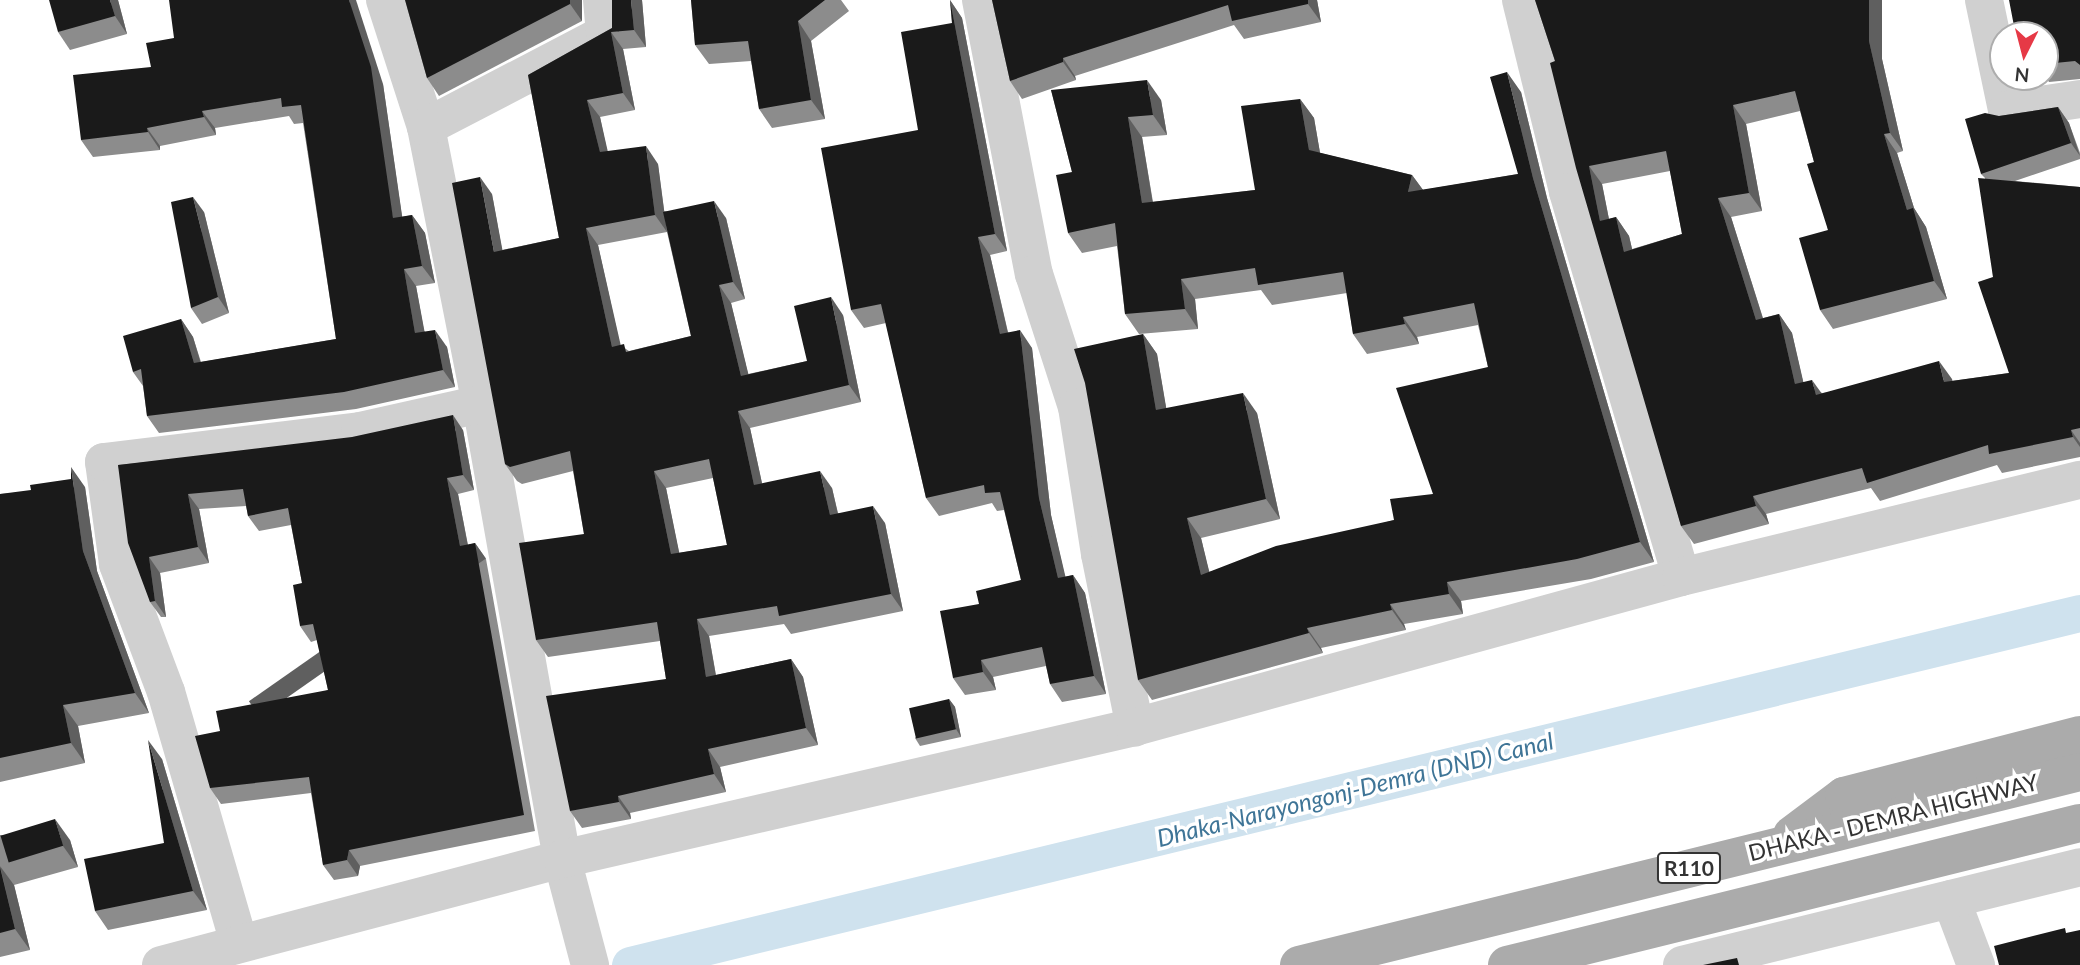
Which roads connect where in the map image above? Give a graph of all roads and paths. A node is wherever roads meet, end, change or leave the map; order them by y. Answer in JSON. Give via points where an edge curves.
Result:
{"nodes":[{"id":1,"x":385,"y":0,"type":"edge"},
{"id":2,"x":602,"y":0,"type":"edge"},
{"id":3,"x":981,"y":0,"type":"edge"},
{"id":4,"x":1521,"y":0,"type":"edge"},
{"id":5,"x":1984,"y":0,"type":"edge"},
{"id":6,"x":2080,"y":99,"type":"edge"},
{"id":7,"x":426,"y":127,"type":"junction"},
{"id":8,"x":481,"y":404,"type":"junction"},
{"id":9,"x":2080,"y":480,"type":"edge"},
{"id":10,"x":1681,"y":577,"type":"junction"},
{"id":11,"x":1135,"y":727,"type":"junction"},
{"id":12,"x":2080,"y":735,"type":"edge"},
{"id":13,"x":2080,"y":772,"type":"edge"},
{"id":14,"x":2080,"y":823,"type":"edge"},
{"id":15,"x":1779,"y":845,"type":"junction"},
{"id":16,"x":562,"y":859,"type":"junction"},
{"id":17,"x":2080,"y":867,"type":"edge"},
{"id":18,"x":1951,"y":899,"type":"junction"},
{"id":19,"x":239,"y":943,"type":"junction"},
{"id":20,"x":161,"y":965,"type":"edge"},
{"id":21,"x":590,"y":965,"type":"edge"},
{"id":22,"x":1299,"y":965,"type":"edge"},
{"id":23,"x":1507,"y":965,"type":"edge"},
{"id":24,"x":1682,"y":965,"type":"edge"},
{"id":25,"x":1976,"y":965,"type":"edge"}],
"edges":[{"from":1,"to":7,"type":"street"},
{"from":2,"to":7,"type":"street","via":[[605,34]]},
{"from":3,"to":11,"type":"street","via":[[1034,274],[1077,407]]},
{"from":4,"to":10,"type":"street","via":[[1568,192]]},
{"from":5,"to":6,"type":"street","via":[[2007,110]]},
{"from":7,"to":8,"type":"street"},
{"from":8,"to":16,"type":"street"},
{"from":8,"to":19,"type":"street","via":[[360,431],[104,462],[118,564],[166,692]]},
{"from":9,"to":10,"type":"street"},
{"from":10,"to":11,"type":"street"},
{"from":11,"to":16,"type":"street"},
{"from":12,"to":15,"type":"main road","via":[[1844,796]]},
{"from":13,"to":15,"type":"main road","name":"DHAKA - DEMRA HIGHWAY","number":"R110"},
{"from":14,"to":23,"type":"main road","number":"R110"},
{"from":15,"to":22,"type":"main road","name":"DHAKA - DEMRA HIGHWAY","number":"R110"},
{"from":16,"to":19,"type":"street"},
{"from":16,"to":21,"type":"street"},
{"from":17,"to":18,"type":"street"},
{"from":18,"to":24,"type":"street"},
{"from":18,"to":25,"type":"street"},
{"from":19,"to":20,"type":"street"}]}
